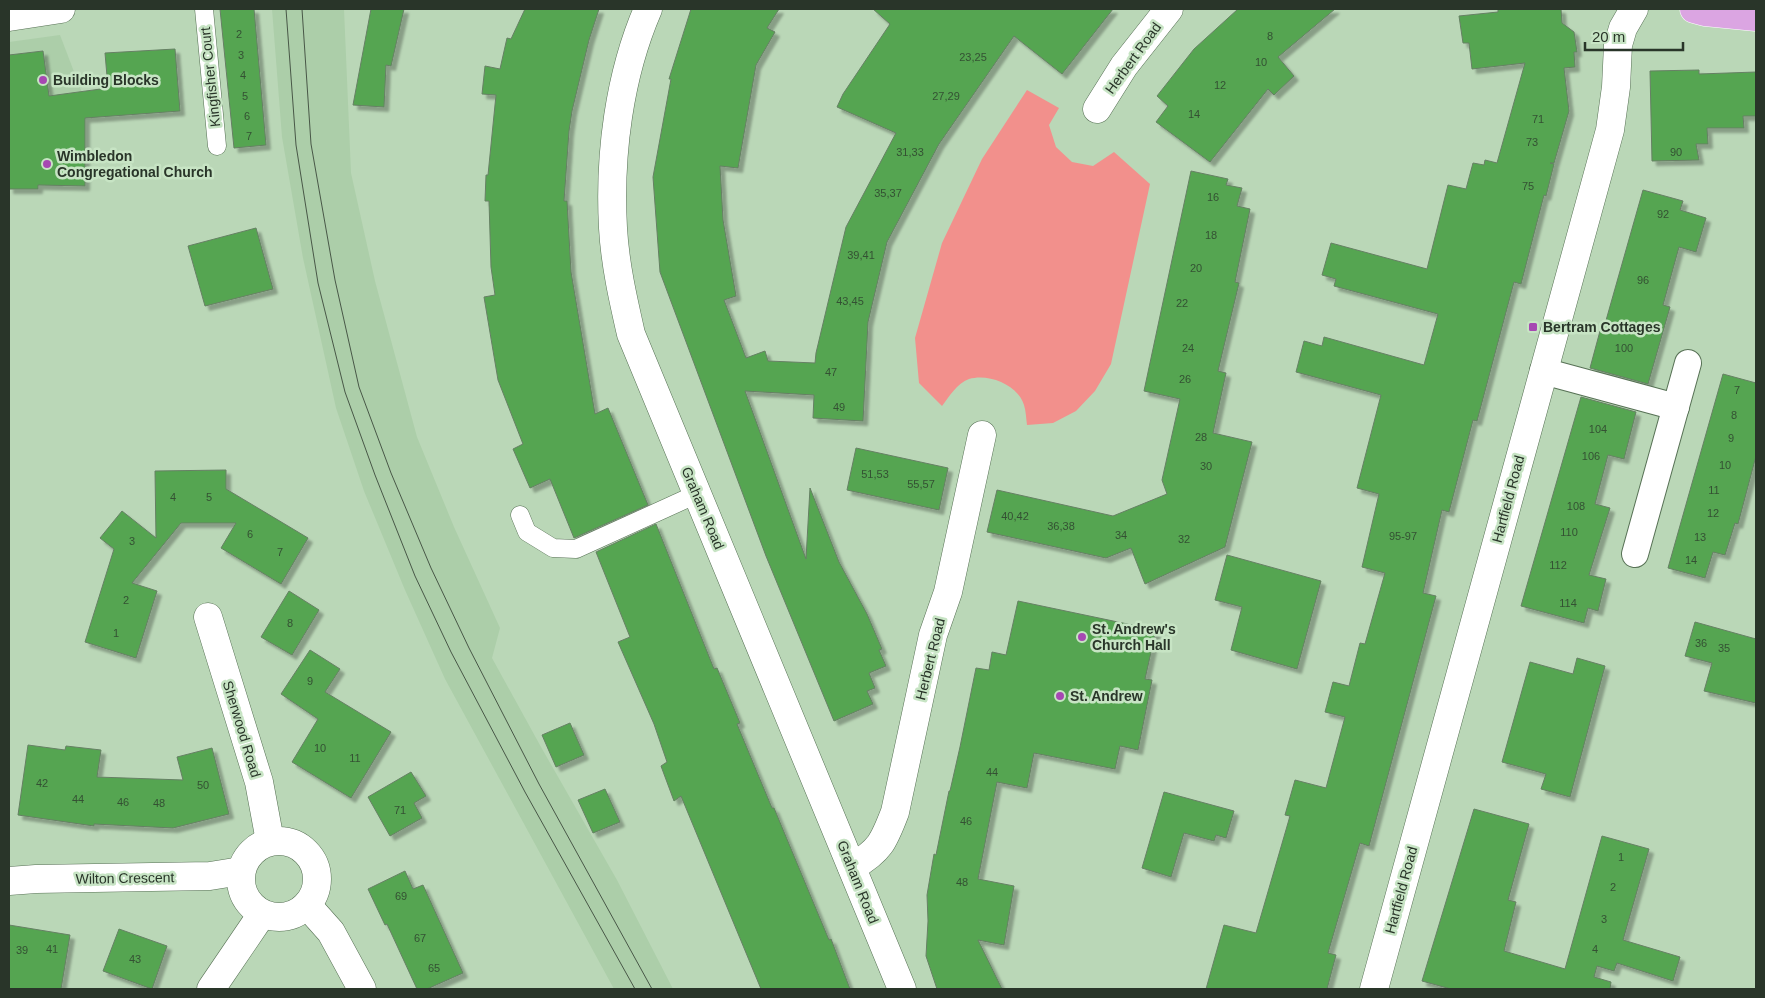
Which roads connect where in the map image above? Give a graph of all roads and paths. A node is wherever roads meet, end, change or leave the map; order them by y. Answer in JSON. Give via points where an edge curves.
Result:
{"nodes":[{"id":1,"x":61,"y":9,"type":"edge"},
{"id":2,"x":204,"y":9,"type":"edge"},
{"id":3,"x":648,"y":9,"type":"edge"},
{"id":4,"x":1169,"y":9,"type":"edge"},
{"id":5,"x":1634,"y":9,"type":"edge"},
{"id":6,"x":1694,"y":9,"type":"edge"},
{"id":7,"x":9,"y":17,"type":"edge"},
{"id":8,"x":1756,"y":17,"type":"edge"},
{"id":9,"x":1097,"y":109,"type":"dead end"},
{"id":10,"x":217,"y":146,"type":"dead end"},
{"id":11,"x":1688,"y":362,"type":"dead end"},
{"id":12,"x":1543,"y":371,"type":"junction"},
{"id":13,"x":1676,"y":407,"type":"junction"},
{"id":14,"x":982,"y":435,"type":"dead end"},
{"id":15,"x":697,"y":494,"type":"junction"},
{"id":16,"x":520,"y":515,"type":"dead end"},
{"id":17,"x":1635,"y":554,"type":"dead end"},
{"id":18,"x":208,"y":618,"type":"dead end"},
{"id":19,"x":270,"y":841,"type":"junction"},
{"id":20,"x":852,"y":867,"type":"junction"},
{"id":21,"x":241,"y":871,"type":"junction"},
{"id":22,"x":9,"y":881,"type":"edge"},
{"id":23,"x":307,"y":905,"type":"junction"},
{"id":24,"x":262,"y":914,"type":"junction"},
{"id":25,"x":211,"y":989,"type":"edge"},
{"id":26,"x":362,"y":989,"type":"edge"},
{"id":27,"x":902,"y":989,"type":"edge"},
{"id":28,"x":1374,"y":989,"type":"edge"}],
"edges":[{"from":1,"to":7,"type":"street"},
{"from":2,"to":10,"type":"lane","name":"Kingfisher Court"},
{"from":3,"to":15,"type":"street","name":"Graham Road","via":[[621,92],[612,179],[613,229],[631,334]]},
{"from":4,"to":9,"type":"street","name":"Herbert Road","via":[[1124,66]]},
{"from":5,"to":12,"type":"street","name":"Hartfield Road","via":[[1618,45],[1610,130]]},
{"from":6,"to":8,"type":"main road"},
{"from":11,"to":13,"type":"street"},
{"from":12,"to":13,"type":"street"},
{"from":12,"to":28,"type":"street","name":"Hartfield Road"},
{"from":13,"to":17,"type":"street"},
{"from":14,"to":20,"type":"street","name":"Herbert Road","via":[[948,592],[933,635],[895,812],[886,838],[869,857]]},
{"from":15,"to":16,"type":"lane","via":[[576,550],[553,548],[527,532]]},
{"from":15,"to":20,"type":"street","name":"Graham Road"},
{"from":18,"to":19,"type":"street","name":"Sherwood Road","via":[[259,782]]},
{"from":19,"to":21,"type":"street","via":[[256,847],[246,858]]},
{"from":19,"to":23,"type":"street","via":[[300,846],[311,857],[318,873],[316,890]]},
{"from":20,"to":27,"type":"street","name":"Graham Road"},
{"from":21,"to":22,"type":"street","name":"Wilton Crescent","via":[[210,876]]},
{"from":21,"to":24,"type":"street","via":[[241,888],[249,903]]},
{"from":23,"to":24,"type":"street","via":[[294,915]]},
{"from":23,"to":26,"type":"street","via":[[331,932]]},
{"from":24,"to":25,"type":"street"}]}
